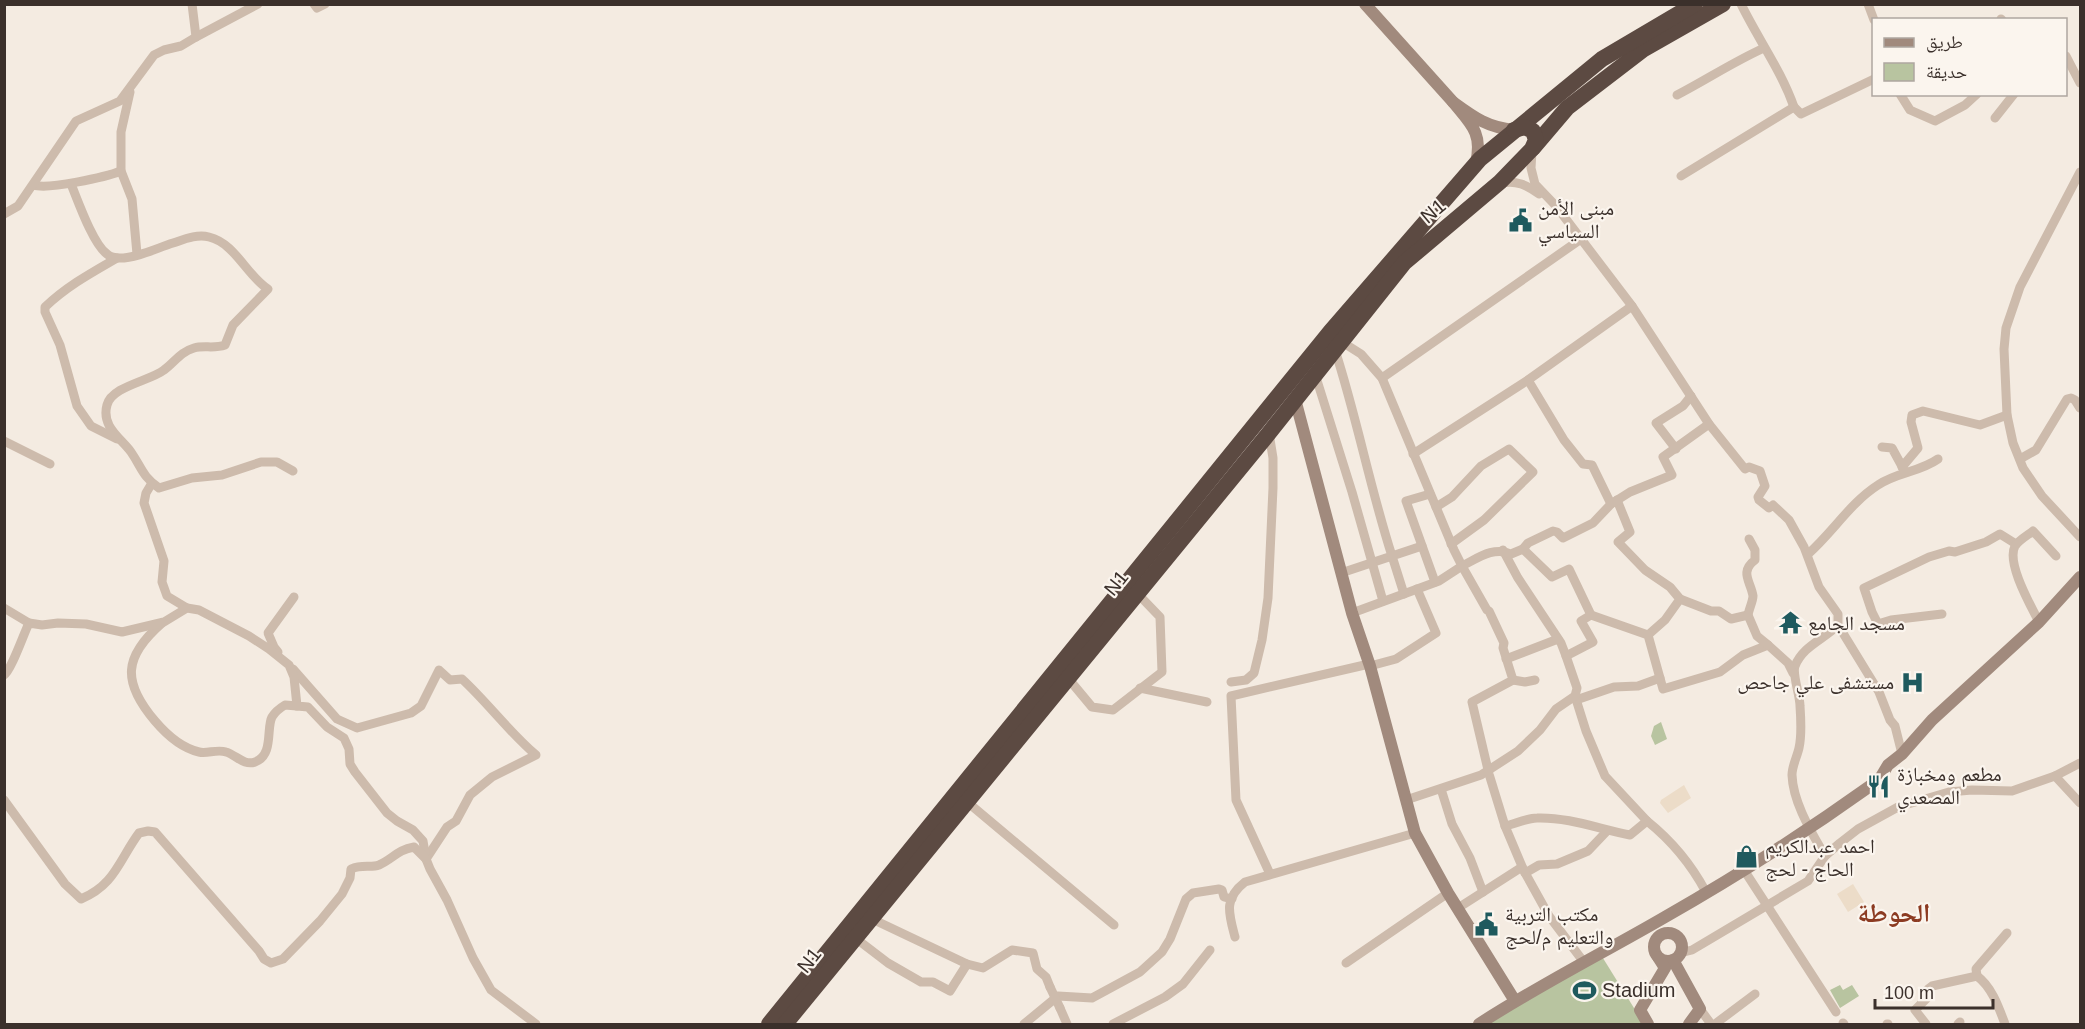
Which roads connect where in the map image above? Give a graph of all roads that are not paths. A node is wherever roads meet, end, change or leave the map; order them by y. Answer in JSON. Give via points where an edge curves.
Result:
{"nodes":[{"id":1,"x":192,"y":4,"type":"edge"},
{"id":2,"x":258,"y":4,"type":"edge"},
{"id":3,"x":314,"y":4,"type":"edge"},
{"id":4,"x":325,"y":4,"type":"edge"},
{"id":5,"x":1365,"y":4,"type":"edge"},
{"id":6,"x":1695,"y":4,"type":"edge"},
{"id":7,"x":1723,"y":4,"type":"edge"},
{"id":8,"x":1741,"y":4,"type":"edge"},
{"id":9,"x":196,"y":37,"type":"junction"},
{"id":10,"x":1764,"y":48,"type":"junction"},
{"id":11,"x":2067,"y":58,"type":"edge"},
{"id":12,"x":1872,"y":80,"type":"edge"},
{"id":13,"x":2080,"y":83,"type":"edge"},
{"id":14,"x":130,"y":90,"type":"junction"},
{"id":15,"x":1677,"y":95,"type":"dead end"},
{"id":16,"x":1901,"y":96,"type":"edge"},
{"id":17,"x":1975,"y":96,"type":"edge"},
{"id":18,"x":2012,"y":96,"type":"edge"},
{"id":19,"x":1453,"y":102,"type":"junction"},
{"id":20,"x":1794,"y":107,"type":"junction"},
{"id":21,"x":1995,"y":118,"type":"dead end"},
{"id":22,"x":1514,"y":130,"type":"junction"},
{"id":23,"x":1532,"y":149,"type":"junction"},
{"id":24,"x":1476,"y":163,"type":"junction"},
{"id":25,"x":121,"y":171,"type":"junction"},
{"id":26,"x":2080,"y":172,"type":"edge"},
{"id":27,"x":1681,"y":176,"type":"dead end"},
{"id":28,"x":71,"y":184,"type":"junction"},
{"id":29,"x":34,"y":185,"type":"junction"},
{"id":30,"x":1497,"y":185,"type":"junction"},
{"id":31,"x":1556,"y":206,"type":"junction"},
{"id":32,"x":4,"y":214,"type":"edge"},
{"id":33,"x":1581,"y":239,"type":"junction"},
{"id":34,"x":137,"y":255,"type":"junction"},
{"id":35,"x":117,"y":258,"type":"junction"},
{"id":36,"x":1632,"y":306,"type":"junction"},
{"id":37,"x":1339,"y":346,"type":"junction"},
{"id":38,"x":1314,"y":373,"type":"junction"},
{"id":39,"x":1382,"y":378,"type":"junction"},
{"id":40,"x":1528,"y":380,"type":"junction"},
{"id":41,"x":1690,"y":396,"type":"junction"},
{"id":42,"x":1295,"y":399,"type":"junction"},
{"id":43,"x":2080,"y":408,"type":"edge"},
{"id":44,"x":2007,"y":415,"type":"junction"},
{"id":45,"x":1709,"y":424,"type":"junction"},
{"id":46,"x":1269,"y":433,"type":"junction"},
{"id":47,"x":117,"y":439,"type":"junction"},
{"id":48,"x":4,"y":441,"type":"edge"},
{"id":49,"x":1882,"y":447,"type":"dead end"},
{"id":50,"x":1676,"y":449,"type":"junction"},
{"id":51,"x":1413,"y":454,"type":"junction"},
{"id":52,"x":1938,"y":459,"type":"dead end"},
{"id":53,"x":2020,"y":459,"type":"junction"},
{"id":54,"x":50,"y":464,"type":"dead end"},
{"id":55,"x":1904,"y":469,"type":"junction"},
{"id":56,"x":293,"y":471,"type":"dead end"},
{"id":57,"x":152,"y":483,"type":"junction"},
{"id":58,"x":1430,"y":494,"type":"junction"},
{"id":59,"x":1614,"y":502,"type":"junction"},
{"id":60,"x":1436,"y":507,"type":"junction"},
{"id":61,"x":2080,"y":537,"type":"edge"},
{"id":62,"x":1749,"y":539,"type":"dead end"},
{"id":63,"x":1451,"y":544,"type":"junction"},
{"id":64,"x":2016,"y":544,"type":"junction"},
{"id":65,"x":1422,"y":546,"type":"junction"},
{"id":66,"x":1523,"y":549,"type":"junction"},
{"id":67,"x":1503,"y":550,"type":"junction"},
{"id":68,"x":1808,"y":554,"type":"junction"},
{"id":69,"x":1392,"y":556,"type":"junction"},
{"id":70,"x":2056,"y":556,"type":"dead end"},
{"id":71,"x":1372,"y":563,"type":"junction"},
{"id":72,"x":1462,"y":566,"type":"junction"},
{"id":73,"x":1341,"y":573,"type":"junction"},
{"id":74,"x":2080,"y":577,"type":"edge"},
{"id":75,"x":1435,"y":582,"type":"junction"},
{"id":76,"x":1417,"y":589,"type":"junction"},
{"id":77,"x":1136,"y":592,"type":"junction"},
{"id":78,"x":1404,"y":594,"type":"junction"},
{"id":79,"x":294,"y":597,"type":"dead end"},
{"id":80,"x":1680,"y":599,"type":"junction"},
{"id":81,"x":1383,"y":602,"type":"junction"},
{"id":82,"x":4,"y":608,"type":"edge"},
{"id":83,"x":187,"y":608,"type":"junction"},
{"id":84,"x":1352,"y":613,"type":"junction"},
{"id":85,"x":1942,"y":614,"type":"dead end"},
{"id":86,"x":1591,"y":615,"type":"junction"},
{"id":87,"x":1748,"y":615,"type":"junction"},
{"id":88,"x":164,"y":622,"type":"junction"},
{"id":89,"x":2038,"y":622,"type":"junction"},
{"id":90,"x":29,"y":623,"type":"junction"},
{"id":91,"x":1838,"y":625,"type":"junction"},
{"id":92,"x":1648,"y":635,"type":"junction"},
{"id":93,"x":1558,"y":639,"type":"junction"},
{"id":94,"x":1768,"y":645,"type":"junction"},
{"id":95,"x":1566,"y":656,"type":"junction"},
{"id":96,"x":1506,"y":659,"type":"junction"},
{"id":97,"x":289,"y":665,"type":"junction"},
{"id":98,"x":1369,"y":665,"type":"junction"},
{"id":99,"x":1793,"y":674,"type":"junction"},
{"id":100,"x":4,"y":675,"type":"edge"},
{"id":101,"x":1067,"y":677,"type":"junction"},
{"id":102,"x":1660,"y":678,"type":"junction"},
{"id":103,"x":1513,"y":680,"type":"junction"},
{"id":104,"x":1535,"y":680,"type":"dead end"},
{"id":105,"x":1231,"y":682,"type":"dead end"},
{"id":106,"x":1140,"y":688,"type":"junction"},
{"id":107,"x":1576,"y":698,"type":"junction"},
{"id":108,"x":1207,"y":702,"type":"dead end"},
{"id":109,"x":297,"y":706,"type":"junction"},
{"id":110,"x":1902,"y":754,"type":"junction"},
{"id":111,"x":2080,"y":763,"type":"edge"},
{"id":112,"x":1488,"y":771,"type":"junction"},
{"id":113,"x":2055,"y":776,"type":"junction"},
{"id":114,"x":1441,"y":789,"type":"junction"},
{"id":115,"x":4,"y":800,"type":"edge"},
{"id":116,"x":1406,"y":800,"type":"junction"},
{"id":117,"x":966,"y":801,"type":"junction"},
{"id":118,"x":2080,"y":803,"type":"edge"},
{"id":119,"x":1647,"y":821,"type":"junction"},
{"id":120,"x":1505,"y":826,"type":"junction"},
{"id":121,"x":1810,"y":829,"type":"junction"},
{"id":122,"x":1606,"y":831,"type":"junction"},
{"id":123,"x":1415,"y":833,"type":"junction"},
{"id":124,"x":1825,"y":856,"type":"junction"},
{"id":125,"x":426,"y":859,"type":"junction"},
{"id":126,"x":1523,"y":870,"type":"junction"},
{"id":127,"x":1744,"y":870,"type":"junction"},
{"id":128,"x":1269,"y":874,"type":"junction"},
{"id":129,"x":1483,"y":892,"type":"junction"},
{"id":130,"x":1706,"y":892,"type":"junction"},
{"id":131,"x":1448,"y":893,"type":"junction"},
{"id":132,"x":1232,"y":899,"type":"junction"},
{"id":133,"x":1767,"y":905,"type":"junction"},
{"id":134,"x":1458,"y":908,"type":"junction"},
{"id":135,"x":1664,"y":917,"type":"junction"},
{"id":136,"x":870,"y":918,"type":"junction"},
{"id":137,"x":1114,"y":924,"type":"dead end"},
{"id":138,"x":1641,"y":930,"type":"junction"},
{"id":139,"x":2007,"y":933,"type":"dead end"},
{"id":140,"x":854,"y":937,"type":"junction"},
{"id":141,"x":1235,"y":937,"type":"dead end"},
{"id":142,"x":1677,"y":937,"type":"junction"},
{"id":143,"x":1210,"y":950,"type":"dead end"},
{"id":144,"x":1656,"y":955,"type":"junction"},
{"id":145,"x":1677,"y":956,"type":"junction"},
{"id":146,"x":1584,"y":961,"type":"junction"},
{"id":147,"x":1346,"y":963,"type":"dead end"},
{"id":148,"x":967,"y":964,"type":"junction"},
{"id":149,"x":1977,"y":976,"type":"junction"},
{"id":150,"x":1755,"y":994,"type":"dead end"},
{"id":151,"x":1515,"y":1001,"type":"junction"},
{"id":152,"x":1700,"y":1010,"type":"junction"},
{"id":153,"x":1836,"y":1012,"type":"dead end"},
{"id":154,"x":1919,"y":1022,"type":"edge"},
{"id":155,"x":536,"y":1024,"type":"edge"},
{"id":156,"x":770,"y":1024,"type":"edge"},
{"id":157,"x":784,"y":1024,"type":"edge"},
{"id":158,"x":1024,"y":1024,"type":"edge"},
{"id":159,"x":1067,"y":1024,"type":"edge"},
{"id":160,"x":1113,"y":1024,"type":"edge"},
{"id":161,"x":1479,"y":1024,"type":"edge"},
{"id":162,"x":1648,"y":1024,"type":"edge"},
{"id":163,"x":1689,"y":1024,"type":"edge"},
{"id":164,"x":1710,"y":1024,"type":"edge"},
{"id":165,"x":1715,"y":1024,"type":"edge"},
{"id":166,"x":2005,"y":1024,"type":"edge"}],
"edges":[{"from":1,"to":9,"type":"street"},
{"from":2,"to":9,"type":"street"},
{"from":3,"to":4,"type":"street","via":[[317,8]]},
{"from":5,"to":19,"type":"street"},
{"from":6,"to":22,"type":"highway","number":"N1","via":[[1602,59]]},
{"from":7,"to":23,"type":"highway","via":[[1644,49],[1567,108]]},
{"from":8,"to":10,"type":"street"},
{"from":9,"to":14,"type":"street","via":[[154,56]]},
{"from":10,"to":15,"type":"street"},
{"from":10,"to":20,"type":"street","via":[[1786,84]]},
{"from":11,"to":13,"type":"street"},
{"from":12,"to":20,"type":"street","via":[[1801,114]]},
{"from":14,"to":25,"type":"street","via":[[121,132]]},
{"from":14,"to":29,"type":"street","via":[[120,101],[76,121]]},
{"from":16,"to":17,"type":"street","via":[[1910,110],[1935,121]]},
{"from":18,"to":21,"type":"street"},
{"from":19,"to":22,"type":"street","via":[[1483,123]]},
{"from":19,"to":24,"type":"street","via":[[1476,131]]},
{"from":20,"to":27,"type":"street"},
{"from":22,"to":23,"type":"highway","via":[[1525,127],[1533,131],[1536,141]]},
{"from":22,"to":24,"type":"highway","number":"N1"},
{"from":23,"to":30,"type":"highway","name":"N1"},
{"from":23,"to":31,"type":"street","via":[[1535,184]]},
{"from":24,"to":30,"type":"highway","via":[[1477,180],[1486,186]]},
{"from":24,"to":156,"type":"highway","number":"N1","via":[[1330,332]]},
{"from":25,"to":28,"type":"street"},
{"from":25,"to":34,"type":"street","via":[[132,199]]},
{"from":26,"to":44,"type":"street","via":[[2020,287],[2006,328]]},
{"from":28,"to":29,"type":"street","via":[[39,188]]},
{"from":28,"to":35,"type":"street","via":[[99,245],[107,255]]},
{"from":29,"to":32,"type":"street","via":[[18,206]]},
{"from":30,"to":31,"type":"street","via":[[1521,183]]},
{"from":30,"to":37,"type":"highway","name":"N1","number":"N1","via":[[1404,263]]},
{"from":31,"to":33,"type":"street"},
{"from":33,"to":36,"type":"street"},
{"from":33,"to":39,"type":"street"},
{"from":34,"to":35,"type":"street"},
{"from":34,"to":47,"type":"street","via":[[197,236],[212,237],[268,289],[233,325],[225,345],[183,352],[164,370],[112,396],[107,405],[107,422]]},
{"from":35,"to":47,"type":"street","via":[[76,281],[45,307],[77,406],[91,426]]},
{"from":36,"to":40,"type":"street"},
{"from":36,"to":41,"type":"street"},
{"from":37,"to":38,"type":"highway","name":"N1","number":"N1"},
{"from":37,"to":39,"type":"street","via":[[1361,354]]},
{"from":37,"to":69,"type":"street"},
{"from":38,"to":42,"type":"highway","name":"N1","number":"N1"},
{"from":38,"to":71,"type":"street"},
{"from":39,"to":51,"type":"street"},
{"from":40,"to":51,"type":"street"},
{"from":40,"to":59,"type":"street","via":[[1572,451],[1582,464],[1592,465]]},
{"from":41,"to":45,"type":"street"},
{"from":41,"to":50,"type":"street","via":[[1683,406],[1656,423]]},
{"from":42,"to":46,"type":"highway","name":"N1","number":"N1"},
{"from":42,"to":73,"type":"street"},
{"from":43,"to":53,"type":"street","via":[[2075,400],[2067,399],[2036,450]]},
{"from":44,"to":53,"type":"street"},
{"from":44,"to":55,"type":"street","via":[[1980,425],[1923,411],[1912,415],[1918,447]]},
{"from":45,"to":50,"type":"street"},
{"from":45,"to":68,"type":"street","via":[[1745,469],[1749,466],[1760,471],[1765,486],[1759,500],[1769,508],[1773,505],[1789,520]]},
{"from":46,"to":77,"type":"highway","name":"N1","number":"N1"},
{"from":46,"to":105,"type":"street","via":[[1273,488],[1262,640],[1254,673],[1246,680]]},
{"from":47,"to":57,"type":"street"},
{"from":48,"to":54,"type":"street"},
{"from":49,"to":55,"type":"street","via":[[1892,448]]},
{"from":50,"to":59,"type":"street","via":[[1663,457],[1672,476]]},
{"from":51,"to":58,"type":"street"},
{"from":52,"to":55,"type":"street","via":[[1930,465]]},
{"from":53,"to":61,"type":"street","via":[[2042,496]]},
{"from":55,"to":68,"type":"street","via":[[1869,492]]},
{"from":56,"to":57,"type":"street","via":[[277,462],[261,462],[159,488]]},
{"from":57,"to":83,"type":"street","via":[[144,503],[164,561],[162,582],[167,596]]},
{"from":58,"to":60,"type":"street"},
{"from":58,"to":65,"type":"street","via":[[1406,501]]},
{"from":59,"to":66,"type":"street","via":[[1593,523],[1563,538],[1554,531]]},
{"from":59,"to":80,"type":"street","via":[[1630,532],[1618,542]]},
{"from":60,"to":63,"type":"street"},
{"from":60,"to":63,"type":"street","via":[[1452,497],[1481,466],[1509,449],[1533,472],[1484,520]]},
{"from":62,"to":87,"type":"street","via":[[1755,560],[1749,564],[1746,579],[1753,597]]},
{"from":63,"to":72,"type":"street"},
{"from":64,"to":70,"type":"street","via":[[2033,531]]},
{"from":64,"to":85,"type":"street","via":[[2000,534],[1955,552],[1929,556],[1864,588],[1878,624]]},
{"from":64,"to":89,"type":"street","via":[[2016,573]]},
{"from":65,"to":69,"type":"street"},
{"from":65,"to":75,"type":"street"},
{"from":66,"to":67,"type":"street","via":[[1511,554]]},
{"from":66,"to":86,"type":"street","via":[[1552,577],[1569,568]]},
{"from":67,"to":72,"type":"street"},
{"from":67,"to":93,"type":"street"},
{"from":68,"to":91,"type":"street","via":[[1819,587],[1838,614]]},
{"from":69,"to":71,"type":"street"},
{"from":69,"to":78,"type":"street"},
{"from":71,"to":73,"type":"street"},
{"from":71,"to":81,"type":"street"},
{"from":72,"to":75,"type":"street"},
{"from":72,"to":96,"type":"street","via":[[1489,610],[1504,644]]},
{"from":73,"to":84,"type":"street"},
{"from":74,"to":89,"type":"street"},
{"from":75,"to":76,"type":"street"},
{"from":76,"to":78,"type":"street"},
{"from":76,"to":98,"type":"street","via":[[1437,633],[1396,659]]},
{"from":77,"to":101,"type":"highway","name":"N1","number":"N1"},
{"from":77,"to":106,"type":"street","via":[[1160,617],[1162,672]]},
{"from":78,"to":81,"type":"street"},
{"from":79,"to":97,"type":"street","via":[[268,633]]},
{"from":80,"to":87,"type":"street","via":[[1711,612],[1719,611],[1731,620]]},
{"from":80,"to":92,"type":"street"},
{"from":81,"to":84,"type":"street"},
{"from":82,"to":90,"type":"street"},
{"from":83,"to":88,"type":"street"},
{"from":83,"to":97,"type":"street","via":[[219,619]]},
{"from":84,"to":98,"type":"street"},
{"from":86,"to":92,"type":"street"},
{"from":86,"to":95,"type":"street","via":[[1581,621],[1593,642]]},
{"from":87,"to":94,"type":"street","via":[[1757,636]]},
{"from":88,"to":90,"type":"street","via":[[122,632],[86,624]]},
{"from":88,"to":109,"type":"street","via":[[137,650],[131,683],[163,730],[185,747],[201,753],[228,752],[237,759],[257,762],[271,736],[270,719],[285,705]]},
{"from":89,"to":110,"type":"street","via":[[1932,720]]},
{"from":90,"to":100,"type":"street","via":[[9,672]]},
{"from":91,"to":99,"type":"street","via":[[1804,650]]},
{"from":91,"to":110,"type":"street","via":[[1879,692],[1895,726]]},
{"from":92,"to":102,"type":"street"},
{"from":93,"to":95,"type":"street"},
{"from":93,"to":96,"type":"street"},
{"from":94,"to":99,"type":"street","via":[[1788,663]]},
{"from":94,"to":102,"type":"street","via":[[1720,672],[1696,680],[1663,689]]},
{"from":95,"to":107,"type":"street","via":[[1577,688]]},
{"from":96,"to":103,"type":"street"},
{"from":97,"to":109,"type":"street"},
{"from":97,"to":125,"type":"street","via":[[337,719],[357,728],[411,713],[421,706],[439,670],[450,680],[462,679],[536,755],[492,777],[470,795]]},
{"from":98,"to":116,"type":"street"},
{"from":98,"to":128,"type":"street","via":[[1231,696],[1236,800]]},
{"from":99,"to":121,"type":"street","via":[[1800,694],[1801,721],[1792,775]]},
{"from":101,"to":106,"type":"street","via":[[1092,708],[1113,710]]},
{"from":101,"to":117,"type":"highway","name":"N1","number":"N1"},
{"from":102,"to":107,"type":"street"},
{"from":103,"to":104,"type":"street"},
{"from":103,"to":112,"type":"street","via":[[1473,702]]},
{"from":106,"to":108,"type":"street"},
{"from":107,"to":112,"type":"street","via":[[1556,709],[1518,751]]},
{"from":107,"to":119,"type":"street","via":[[1605,776]]},
{"from":109,"to":125,"type":"street","via":[[308,707],[344,738],[355,772],[387,813],[423,841]]},
{"from":110,"to":121,"type":"street","via":[[1888,765],[1879,780]]},
{"from":111,"to":113,"type":"street"},
{"from":112,"to":114,"type":"street"},
{"from":112,"to":120,"type":"street"},
{"from":113,"to":118,"type":"street"},
{"from":113,"to":124,"type":"street","via":[[2012,791],[1949,792],[1915,801],[1858,829]]},
{"from":114,"to":116,"type":"street"},
{"from":114,"to":129,"type":"street","via":[[1452,824]]},
{"from":115,"to":125,"type":"street","via":[[65,884],[81,899],[93,894],[116,872],[139,834],[155,832],[271,963],[283,959],[320,921],[342,894],[351,869],[362,864],[377,866],[401,850],[414,847]]},
{"from":116,"to":123,"type":"street"},
{"from":117,"to":136,"type":"highway","name":"N1","number":"N1"},
{"from":117,"to":137,"type":"street"},
{"from":119,"to":122,"type":"street","via":[[1630,835]]},
{"from":119,"to":130,"type":"street","via":[[1681,854]]},
{"from":120,"to":122,"type":"street","via":[[1535,818],[1564,819]]},
{"from":120,"to":126,"type":"street"},
{"from":121,"to":124,"type":"street"},
{"from":121,"to":127,"type":"street"},
{"from":122,"to":126,"type":"street","via":[[1588,850],[1557,864]]},
{"from":123,"to":128,"type":"street"},
{"from":123,"to":131,"type":"street"},
{"from":124,"to":133,"type":"street","via":[[1809,881]]},
{"from":125,"to":155,"type":"street","via":[[491,990]]},
{"from":126,"to":129,"type":"street"},
{"from":126,"to":146,"type":"street","via":[[1549,916]]},
{"from":127,"to":130,"type":"street"},
{"from":127,"to":133,"type":"street"},
{"from":128,"to":132,"type":"street","via":[[1245,882]]},
{"from":129,"to":134,"type":"street"},
{"from":130,"to":135,"type":"street"},
{"from":131,"to":134,"type":"street"},
{"from":131,"to":147,"type":"street"},
{"from":132,"to":141,"type":"street","via":[[1228,912]]},
{"from":132,"to":158,"type":"street","via":[[1224,897],[1219,889],[1190,894],[1162,952],[1140,972],[1092,998],[1058,996]]},
{"from":133,"to":145,"type":"street"},
{"from":133,"to":153,"type":"street"},
{"from":134,"to":151,"type":"street"},
{"from":135,"to":138,"type":"street"},
{"from":135,"to":142,"type":"street"},
{"from":136,"to":140,"type":"highway","name":"N1","number":"N1"},
{"from":136,"to":148,"type":"street"},
{"from":138,"to":144,"type":"street"},
{"from":138,"to":146,"type":"street"},
{"from":139,"to":149,"type":"street","via":[[1976,969]]},
{"from":140,"to":148,"type":"street","via":[[921,982],[933,982],[950,991]]},
{"from":140,"to":157,"type":"highway","name":"N1","number":"N1"},
{"from":142,"to":144,"type":"street","via":[[1662,934],[1655,942]]},
{"from":142,"to":145,"type":"street"},
{"from":143,"to":160,"type":"street","via":[[1183,984],[1165,998]]},
{"from":144,"to":145,"type":"street","via":[[1662,960]]},
{"from":144,"to":162,"type":"street","via":[[1665,968],[1640,1010]]},
{"from":145,"to":152,"type":"street"},
{"from":146,"to":151,"type":"street"},
{"from":148,"to":159,"type":"street","bridge":true,"via":[[983,968],[1012,950],[1033,953],[1037,969],[1046,977]]},
{"from":149,"to":154,"type":"street","via":[[1928,989],[1929,996],[1915,1010]]},
{"from":149,"to":166,"type":"street","via":[[2001,1008]]},
{"from":150,"to":165,"type":"street"},
{"from":151,"to":161,"type":"street"},
{"from":152,"to":163,"type":"street"},
{"from":152,"to":164,"type":"street"}]}
